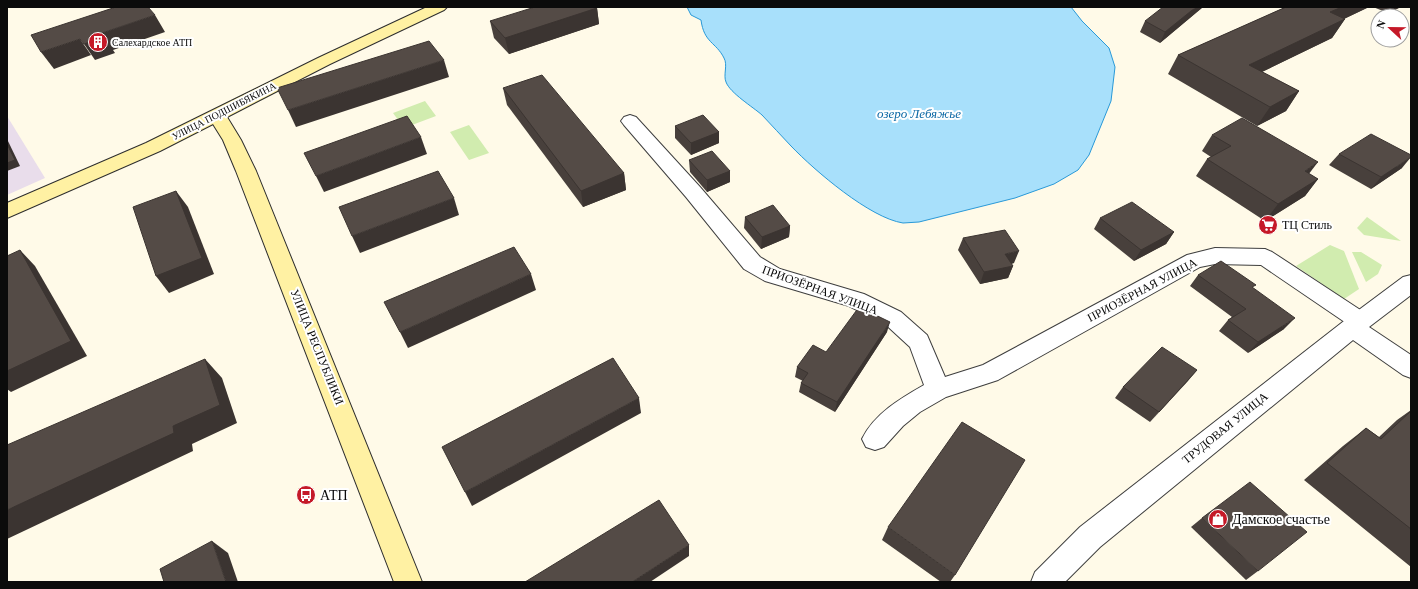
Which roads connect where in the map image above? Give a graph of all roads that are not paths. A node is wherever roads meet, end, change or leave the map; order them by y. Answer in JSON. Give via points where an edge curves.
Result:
{"nodes":[{"id":1,"x":439,"y":7,"type":"edge"},
{"id":2,"x":217,"y":115,"type":"junction"},
{"id":3,"x":630,"y":121,"type":"dead end"},
{"id":4,"x":7,"y":211,"type":"edge"},
{"id":5,"x":1411,"y":283,"type":"edge"},
{"id":6,"x":1356,"y":324,"type":"junction"},
{"id":7,"x":1411,"y":368,"type":"edge"},
{"id":8,"x":938,"y":389,"type":"junction"},
{"id":9,"x":875,"y":439,"type":"dead end"},
{"id":10,"x":408,"y":582,"type":"edge"},
{"id":11,"x":1045,"y":582,"type":"edge"}],
"edges":[{"from":1,"to":2,"type":"main road","name":"УЛИЦА ПОДШИБЯКИНА"},
{"from":2,"to":4,"type":"main road","name":"УЛИЦА ПОДШИБЯКИНА"},
{"from":2,"to":10,"type":"main road","name":"УЛИЦА РЕСПУБЛИКИ","via":[[246,171]]},
{"from":3,"to":8,"type":"street","name":"ПРИОЗЁРНАЯ УЛИЦА","via":[[752,263],[773,275],[856,300],[893,318],[919,342]]},
{"from":5,"to":6,"type":"street","name":"ТРУДОВАЯ УЛИЦА"},
{"from":6,"to":7,"type":"street"},
{"from":6,"to":8,"type":"street","name":"ПРИОЗЁРНАЯ УЛИЦА","via":[[1265,257],[1215,256],[1194,261],[990,372]]},
{"from":6,"to":11,"type":"street","name":"ТРУДОВАЯ УЛИЦА","via":[[1090,537]]},
{"from":8,"to":9,"type":"street","name":"ПРИОЗЁРНАЯ УЛИЦА","via":[[894,418]]}]}
